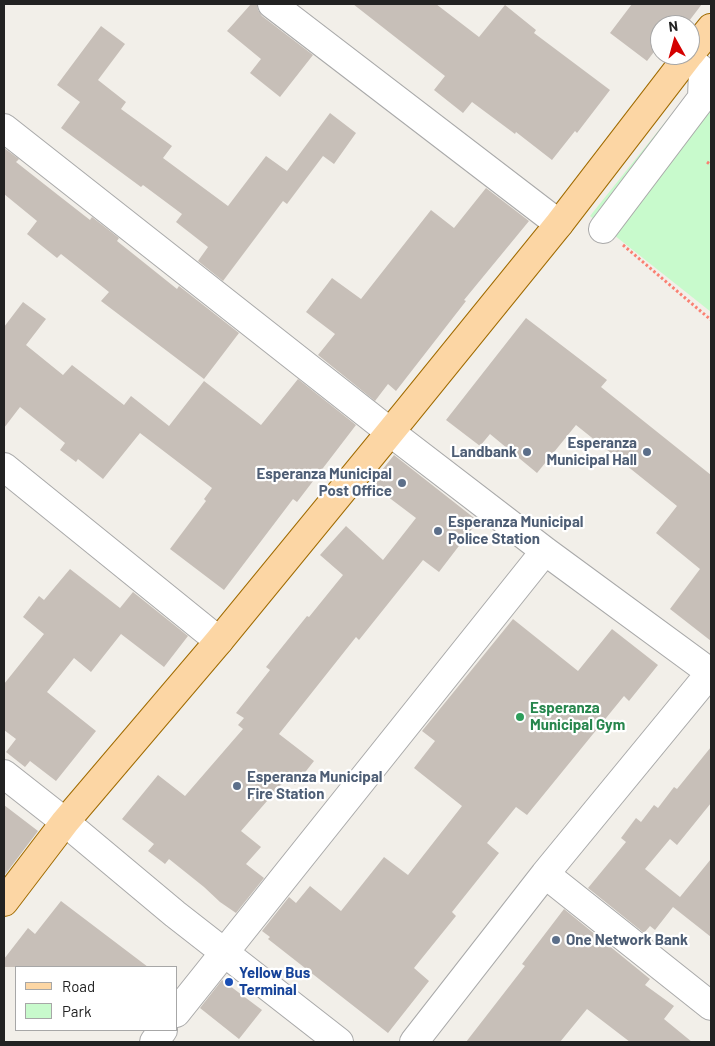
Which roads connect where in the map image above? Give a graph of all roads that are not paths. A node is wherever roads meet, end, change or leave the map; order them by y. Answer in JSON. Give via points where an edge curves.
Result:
{"nodes":[{"id":1,"x":272,"y":4,"type":"edge"},
{"id":2,"x":711,"y":28,"type":"edge"},
{"id":3,"x":700,"y":42,"type":"edge"},
{"id":4,"x":681,"y":65,"type":"edge"},
{"id":5,"x":698,"y":65,"type":"edge"},
{"id":6,"x":4,"y":128,"type":"edge"},
{"id":7,"x":559,"y":224,"type":"junction"},
{"id":8,"x":603,"y":229,"type":"road end"},
{"id":9,"x":390,"y":432,"type":"junction"},
{"id":10,"x":4,"y":467,"type":"edge"},
{"id":11,"x":545,"y":551,"type":"junction"},
{"id":12,"x":219,"y":641,"type":"junction"},
{"id":13,"x":711,"y":673,"type":"edge"},
{"id":14,"x":4,"y":774,"type":"edge"},
{"id":15,"x":65,"y":822,"type":"junction"},
{"id":16,"x":545,"y":874,"type":"junction"},
{"id":17,"x":4,"y":902,"type":"edge"},
{"id":18,"x":224,"y":953,"type":"junction"},
{"id":19,"x":711,"y":1006,"type":"edge"},
{"id":20,"x":178,"y":1011,"type":"edge"},
{"id":21,"x":162,"y":1031,"type":"edge"},
{"id":22,"x":154,"y":1042,"type":"edge"},
{"id":23,"x":339,"y":1042,"type":"edge"},
{"id":24,"x":414,"y":1042,"type":"edge"}],
"edges":[{"from":1,"to":7,"type":"street"},
{"from":2,"to":3,"type":"main road"},
{"from":4,"to":7,"type":"main road"},
{"from":5,"to":8,"type":"street","via":[[703,71],[702,98]]},
{"from":6,"to":9,"type":"street"},
{"from":7,"to":9,"type":"main road"},
{"from":9,"to":11,"type":"street"},
{"from":9,"to":12,"type":"main road"},
{"from":10,"to":12,"type":"street"},
{"from":11,"to":13,"type":"street"},
{"from":11,"to":18,"type":"street"},
{"from":12,"to":15,"type":"main road"},
{"from":13,"to":16,"type":"street"},
{"from":14,"to":15,"type":"street"},
{"from":15,"to":17,"type":"main road"},
{"from":15,"to":18,"type":"street"},
{"from":16,"to":19,"type":"street"},
{"from":16,"to":24,"type":"street"},
{"from":18,"to":20,"type":"street"},
{"from":18,"to":23,"type":"street"},
{"from":21,"to":22,"type":"street"}]}
